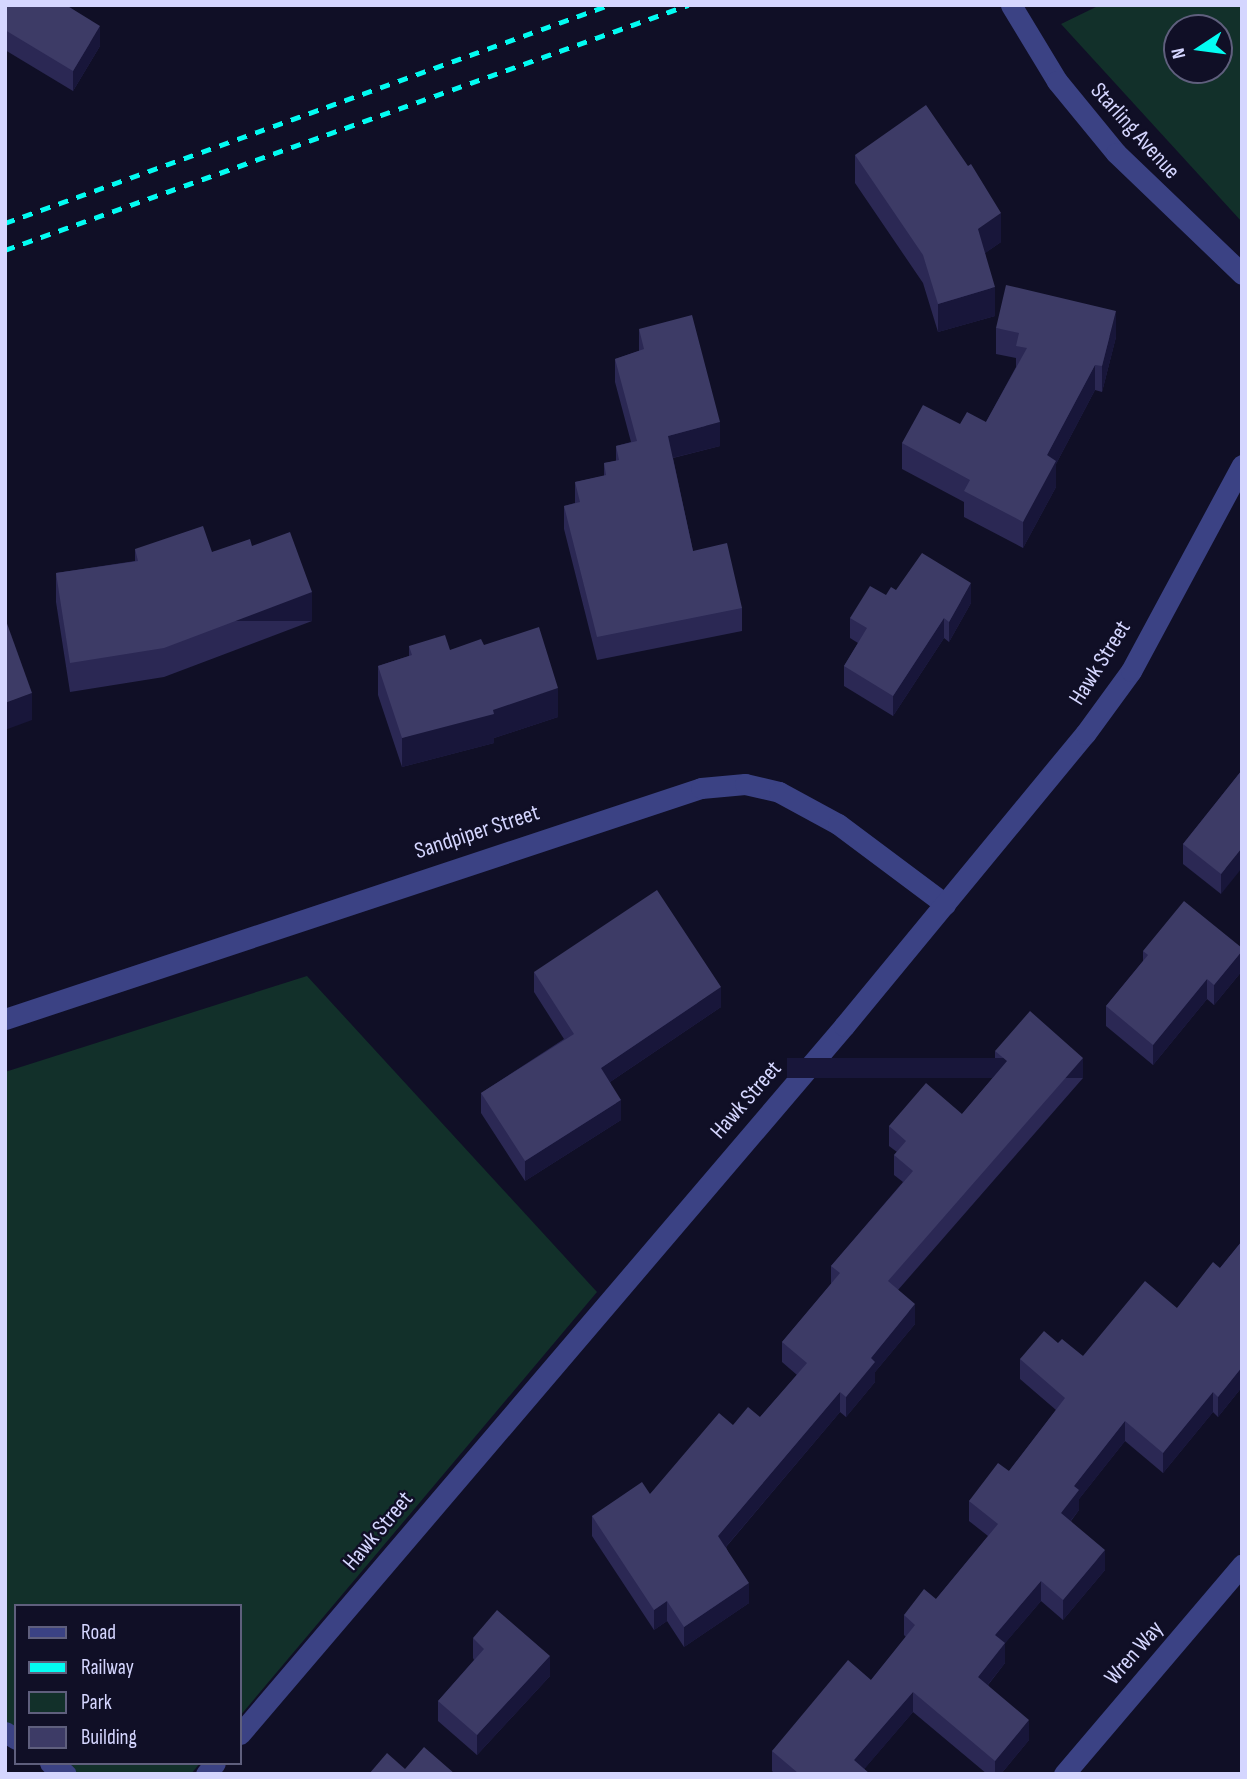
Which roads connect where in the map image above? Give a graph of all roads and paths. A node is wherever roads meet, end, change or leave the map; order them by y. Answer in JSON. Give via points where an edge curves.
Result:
{"nodes":[{"id":1,"x":1011,"y":5,"type":"edge"},
{"id":2,"x":1242,"y":274,"type":"edge"},
{"id":3,"x":1242,"y":465,"type":"edge"},
{"id":4,"x":945,"y":904,"type":"junction"},
{"id":5,"x":5,"y":1019,"type":"edge"},
{"id":6,"x":1242,"y":1565,"type":"edge"},
{"id":7,"x":242,"y":1732,"type":"edge"},
{"id":8,"x":1064,"y":1774,"type":"edge"}],
"edges":[{"from":1,"to":2,"type":"street","name":"Starling Avenue","via":[[1056,81],[1116,153]]},
{"from":3,"to":4,"type":"street","name":"Hawk Street","via":[[1123,684]]},
{"from":4,"to":5,"type":"street","name":"Sandpiper Street","via":[[838,824],[779,792],[745,784],[701,788]]},
{"from":4,"to":7,"type":"street","name":"Hawk Street"},
{"from":6,"to":8,"type":"street","name":"Wren Way"}]}
